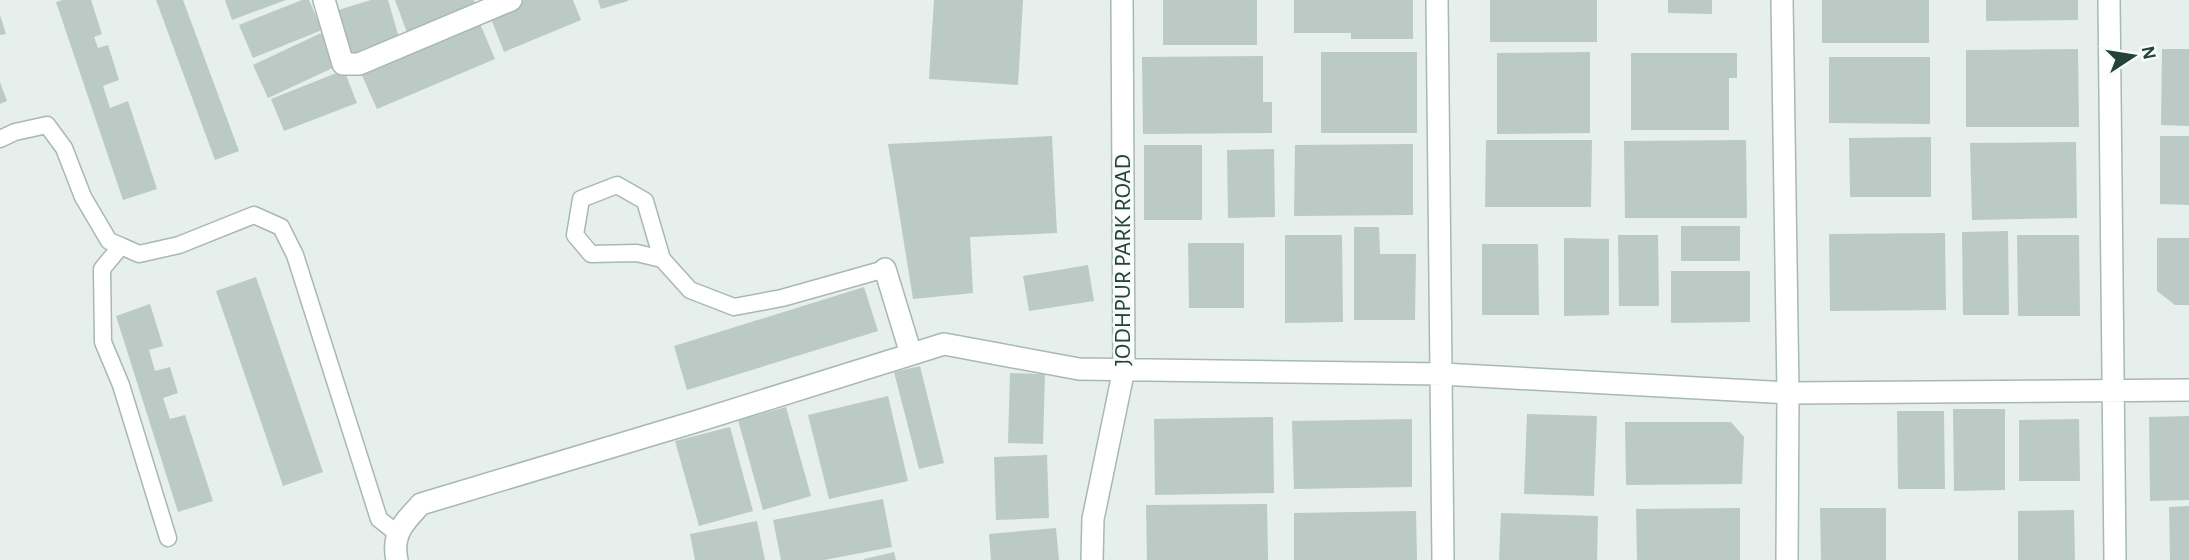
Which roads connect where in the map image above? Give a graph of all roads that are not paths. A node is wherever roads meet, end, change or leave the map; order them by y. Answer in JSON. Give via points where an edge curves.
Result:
{"nodes":[{"id":1,"x":324,"y":0,"type":"edge"},
{"id":2,"x":511,"y":0,"type":"edge"},
{"id":3,"x":1122,"y":0,"type":"edge"},
{"id":4,"x":1437,"y":0,"type":"edge"},
{"id":5,"x":1782,"y":0,"type":"edge"},
{"id":6,"x":2109,"y":0,"type":"edge"},
{"id":7,"x":0,"y":139,"type":"edge"},
{"id":8,"x":121,"y":246,"type":"junction"},
{"id":9,"x":662,"y":259,"type":"junction"},
{"id":10,"x":885,"y":269,"type":"joint"},
{"id":11,"x":911,"y":354,"type":"junction"},
{"id":12,"x":1124,"y":369,"type":"junction"},
{"id":13,"x":1442,"y":374,"type":"junction"},
{"id":14,"x":2189,"y":390,"type":"edge"},
{"id":15,"x":2115,"y":391,"type":"junction"},
{"id":16,"x":1788,"y":393,"type":"junction"},
{"id":17,"x":398,"y":534,"type":"junction"},
{"id":18,"x":168,"y":538,"type":"dead end"},
{"id":19,"x":397,"y":560,"type":"edge"},
{"id":20,"x":1092,"y":560,"type":"edge"},
{"id":21,"x":1443,"y":560,"type":"edge"},
{"id":22,"x":1787,"y":560,"type":"edge"},
{"id":23,"x":2115,"y":560,"type":"edge"}],
"edges":[{"from":1,"to":2,"type":"street","via":[[343,64],[359,64]]},
{"from":3,"to":12,"type":"street","name":"JODHPUR PARK ROAD"},
{"from":4,"to":13,"type":"street"},
{"from":5,"to":16,"type":"street"},
{"from":6,"to":15,"type":"street"},
{"from":7,"to":8,"type":"lane","via":[[47,125],[64,148],[83,197],[109,241]]},
{"from":8,"to":17,"type":"lane","via":[[139,254],[179,245],[254,215],[281,227],[295,255],[379,519]]},
{"from":8,"to":18,"type":"lane","via":[[102,268],[103,342],[121,385]]},
{"from":9,"to":9,"type":"lane","via":[[645,201],[617,185],[582,199],[575,235],[591,254],[637,253]]},
{"from":9,"to":10,"type":"lane","via":[[690,290],[734,307]]},
{"from":10,"to":11,"type":"street"},
{"from":11,"to":12,"type":"street","via":[[944,344],[1079,369]]},
{"from":11,"to":17,"type":"street","via":[[421,504],[398,528]]},
{"from":12,"to":13,"type":"street"},
{"from":12,"to":20,"type":"street","name":"JODHPUR PARK ROAD","via":[[1093,519]]},
{"from":13,"to":16,"type":"street"},
{"from":13,"to":21,"type":"street"},
{"from":14,"to":15,"type":"street"},
{"from":15,"to":16,"type":"street"},
{"from":15,"to":23,"type":"street"},
{"from":16,"to":22,"type":"street"},
{"from":17,"to":19,"type":"street"}]}
